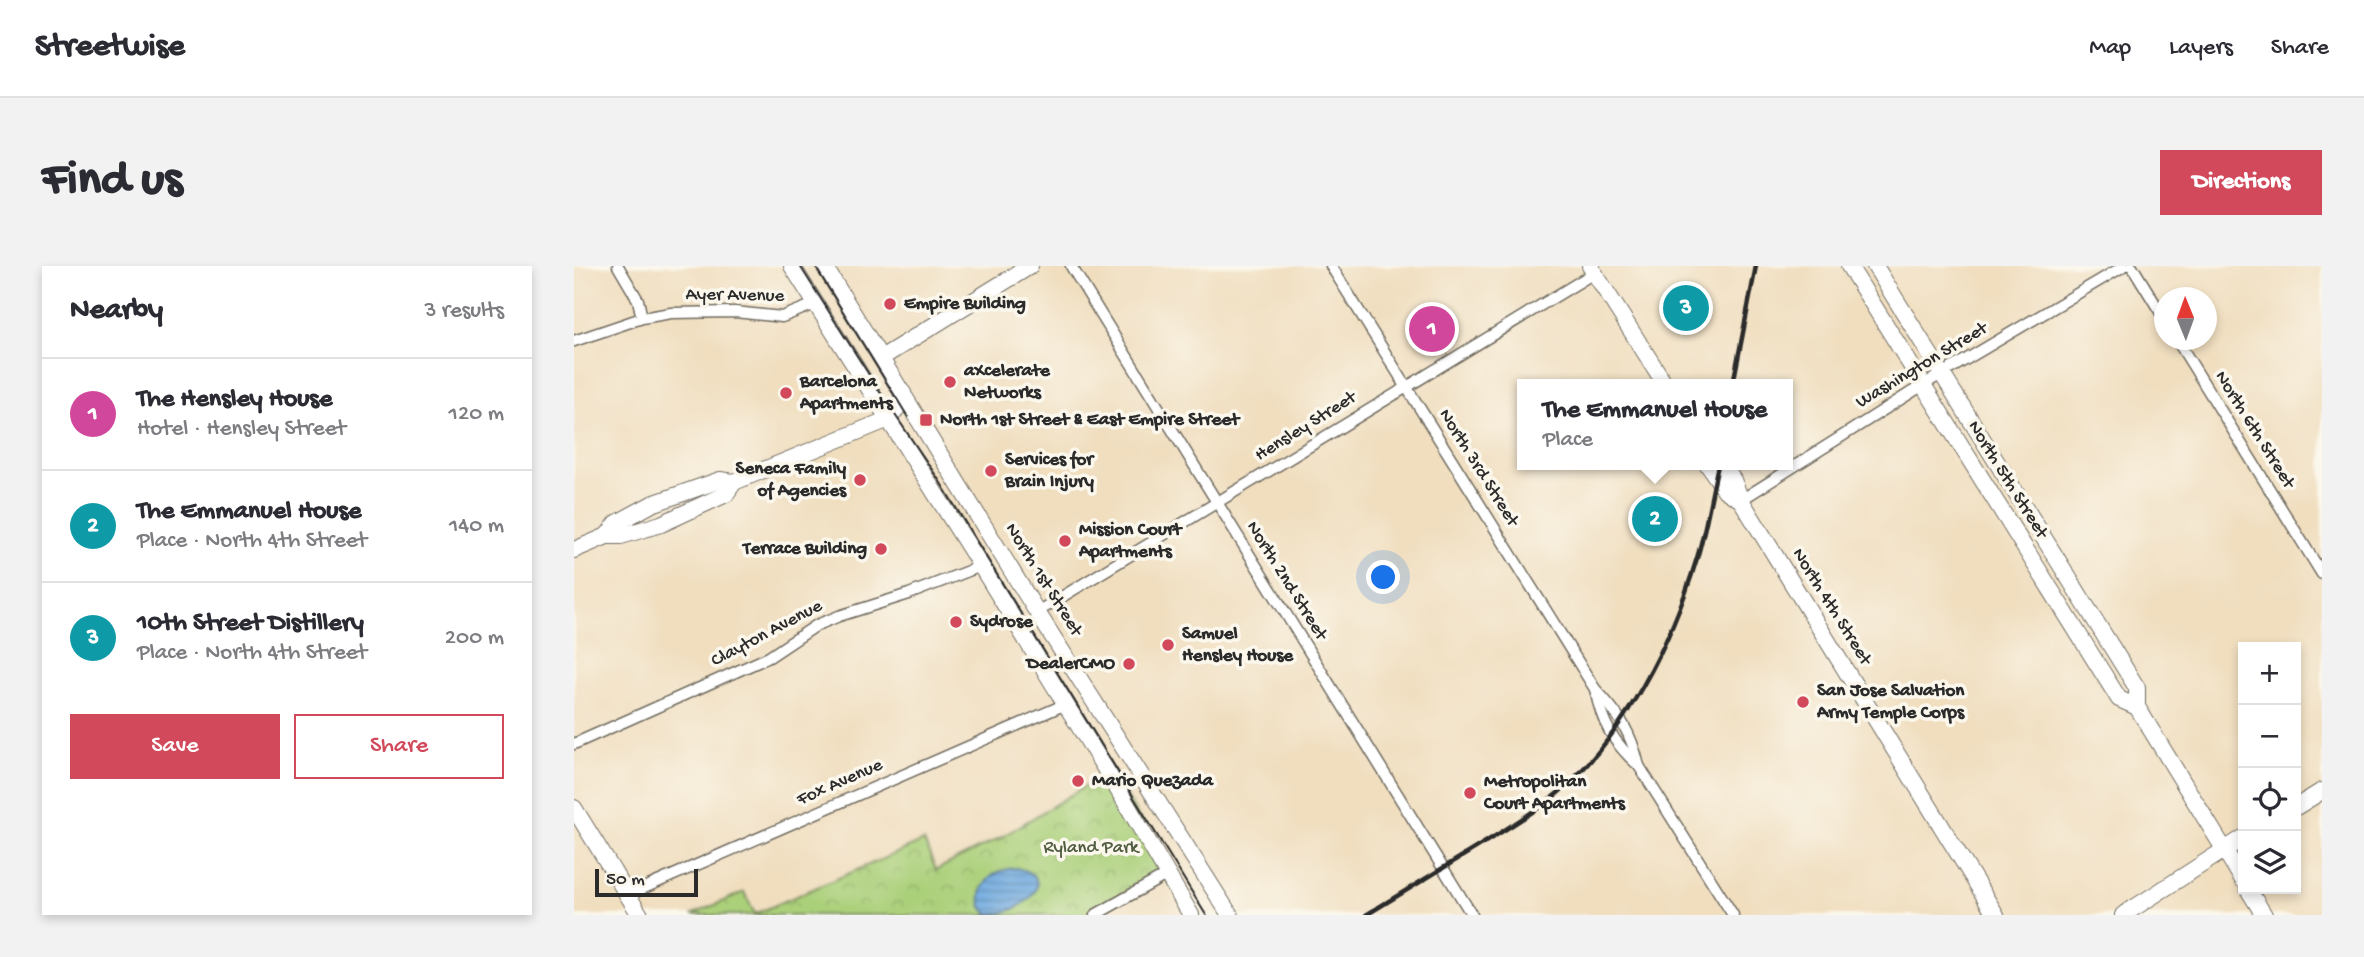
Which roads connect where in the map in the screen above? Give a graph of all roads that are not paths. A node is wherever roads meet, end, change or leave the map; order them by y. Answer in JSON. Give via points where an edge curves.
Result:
{"nodes":[{"id":1,"x":618,"y":266,"type":"edge"},
{"id":2,"x":792,"y":266,"type":"edge"},
{"id":3,"x":824,"y":266,"type":"edge"},
{"id":4,"x":1030,"y":266,"type":"edge"},
{"id":5,"x":1070,"y":266,"type":"edge"},
{"id":6,"x":1331,"y":266,"type":"edge"},
{"id":7,"x":1849,"y":266,"type":"edge"},
{"id":8,"x":1875,"y":266,"type":"edge"},
{"id":9,"x":2124,"y":266,"type":"edge"},
{"id":10,"x":2132,"y":266,"type":"edge"},
{"id":11,"x":1592,"y":269,"type":"edge"},
{"id":12,"x":2154,"y":301,"type":"edge"},
{"id":13,"x":815,"y":304,"type":"junction"},
{"id":14,"x":642,"y":318,"type":"junction"},
{"id":15,"x":574,"y":341,"type":"edge"},
{"id":16,"x":2183,"y":350,"type":"edge"},
{"id":17,"x":881,"y":358,"type":"junction"},
{"id":18,"x":1941,"y":374,"type":"junction"},
{"id":19,"x":1662,"y":379,"type":"edge"},
{"id":20,"x":1923,"y":385,"type":"junction"},
{"id":21,"x":1406,"y":387,"type":"junction"},
{"id":22,"x":903,"y":393,"type":"junction"},
{"id":23,"x":889,"y":419,"type":"junction"},
{"id":24,"x":1793,"y":467,"type":"edge"},
{"id":25,"x":1711,"y":470,"type":"edge"},
{"id":26,"x":1726,"y":470,"type":"edge"},
{"id":27,"x":1788,"y":470,"type":"edge"},
{"id":28,"x":1741,"y":500,"type":"junction"},
{"id":29,"x":1216,"y":503,"type":"junction"},
{"id":30,"x":574,"y":550,"type":"edge"},
{"id":31,"x":981,"y":566,"type":"junction"},
{"id":32,"x":2322,"y":574,"type":"edge"},
{"id":33,"x":1037,"y":612,"type":"junction"},
{"id":34,"x":1595,"y":689,"type":"junction"},
{"id":35,"x":1066,"y":704,"type":"junction"},
{"id":36,"x":2137,"y":707,"type":"junction"},
{"id":37,"x":574,"y":744,"type":"edge"},
{"id":38,"x":1639,"y":766,"type":"junction"},
{"id":39,"x":2322,"y":791,"type":"edge"},
{"id":40,"x":2301,"y":804,"type":"edge"},
{"id":41,"x":574,"y":808,"type":"edge"},
{"id":42,"x":2238,"y":842,"type":"edge"},
{"id":43,"x":2226,"y":851,"type":"junction"},
{"id":44,"x":2238,"y":871,"type":"edge"},
{"id":45,"x":1168,"y":874,"type":"junction"},
{"id":46,"x":2251,"y":894,"type":"edge"},
{"id":47,"x":628,"y":895,"type":"junction"},
{"id":48,"x":640,"y":915,"type":"edge"},
{"id":49,"x":1095,"y":915,"type":"edge"},
{"id":50,"x":1191,"y":915,"type":"edge"},
{"id":51,"x":1230,"y":915,"type":"edge"},
{"id":52,"x":1472,"y":915,"type":"edge"},
{"id":53,"x":1733,"y":915,"type":"edge"},
{"id":54,"x":1996,"y":915,"type":"edge"},
{"id":55,"x":2123,"y":915,"type":"edge"},
{"id":56,"x":2264,"y":915,"type":"edge"}],
"edges":[{"from":1,"to":14,"type":"street","via":[[638,300]]},
{"from":2,"to":13,"type":"main road"},
{"from":3,"to":17,"type":"main road","name":"North 1st Street"},
{"from":4,"to":17,"type":"main road"},
{"from":5,"to":29,"type":"street","name":"North 2nd Street"},
{"from":6,"to":21,"type":"street","name":"North 3rd Street"},
{"from":7,"to":20,"type":"main road","name":"North 5th Street"},
{"from":8,"to":18,"type":"main road","name":"North 5th Street"},
{"from":9,"to":18,"type":"street","name":"Washington Street"},
{"from":10,"to":12,"type":"street"},
{"from":11,"to":19,"type":"main road"},
{"from":11,"to":21,"type":"street","name":"Hensley Street"},
{"from":13,"to":14,"type":"street","name":"Ayer Avenue","via":[[782,317],[695,311]]},
{"from":13,"to":23,"type":"main road"},
{"from":14,"to":15,"type":"street","name":"Ayer Avenue"},
{"from":16,"to":32,"type":"street","name":"North 6th Street"},
{"from":17,"to":22,"type":"main road","name":"North 1st Street"},
{"from":18,"to":20,"type":"street","name":"Washington Street"},
{"from":18,"to":36,"type":"main road","name":"North 5th Street","via":[[2137,688]]},
{"from":20,"to":24,"type":"street","name":"Washington Street"},
{"from":20,"to":36,"type":"main road","name":"North 5th Street","via":[[2119,699]]},
{"from":21,"to":29,"type":"street","name":"Hensley Street"},
{"from":21,"to":34,"type":"street","name":"North 3rd Street"},
{"from":22,"to":23,"type":"main road"},
{"from":22,"to":33,"type":"main road","name":"North 1st Street"},
{"from":23,"to":30,"type":"main road","via":[[734,482],[726,494],[661,524],[607,536]]},
{"from":23,"to":31,"type":"main road"},
{"from":25,"to":28,"type":"main road","name":"North 4th Street","via":[[1725,490]]},
{"from":26,"to":28,"type":"main road","name":"North 4th Street"},
{"from":27,"to":28,"type":"street","name":"Washington Street"},
{"from":28,"to":54,"type":"main road","name":"North 4th Street"},
{"from":29,"to":33,"type":"street","name":"Hensley Street"},
{"from":29,"to":52,"type":"street","name":"North 2nd Street"},
{"from":31,"to":35,"type":"main road"},
{"from":31,"to":37,"type":"street","name":"Clayton Avenue","via":[[817,625],[769,657]]},
{"from":33,"to":51,"type":"main road","name":"North 1st Street"},
{"from":34,"to":38,"type":"street","name":"North 3rd Street","via":[[1633,741]]},
{"from":34,"to":38,"type":"street","name":"North 3rd Street","via":[[1600,715],[1620,748]]},
{"from":35,"to":45,"type":"main road"},
{"from":35,"to":47,"type":"street","name":"Fox Avenue"},
{"from":36,"to":43,"type":"main road","name":"North 5th Street"},
{"from":38,"to":53,"type":"street","name":"North 3rd Street"},
{"from":39,"to":40,"type":"main road"},
{"from":41,"to":47,"type":"main road"},
{"from":42,"to":43,"type":"main road"},
{"from":43,"to":44,"type":"main road","name":"North 5th Street"},
{"from":43,"to":55,"type":"main road"},
{"from":45,"to":49,"type":"street"},
{"from":45,"to":50,"type":"main road"},
{"from":46,"to":56,"type":"main road"},
{"from":47,"to":48,"type":"main road"}]}
